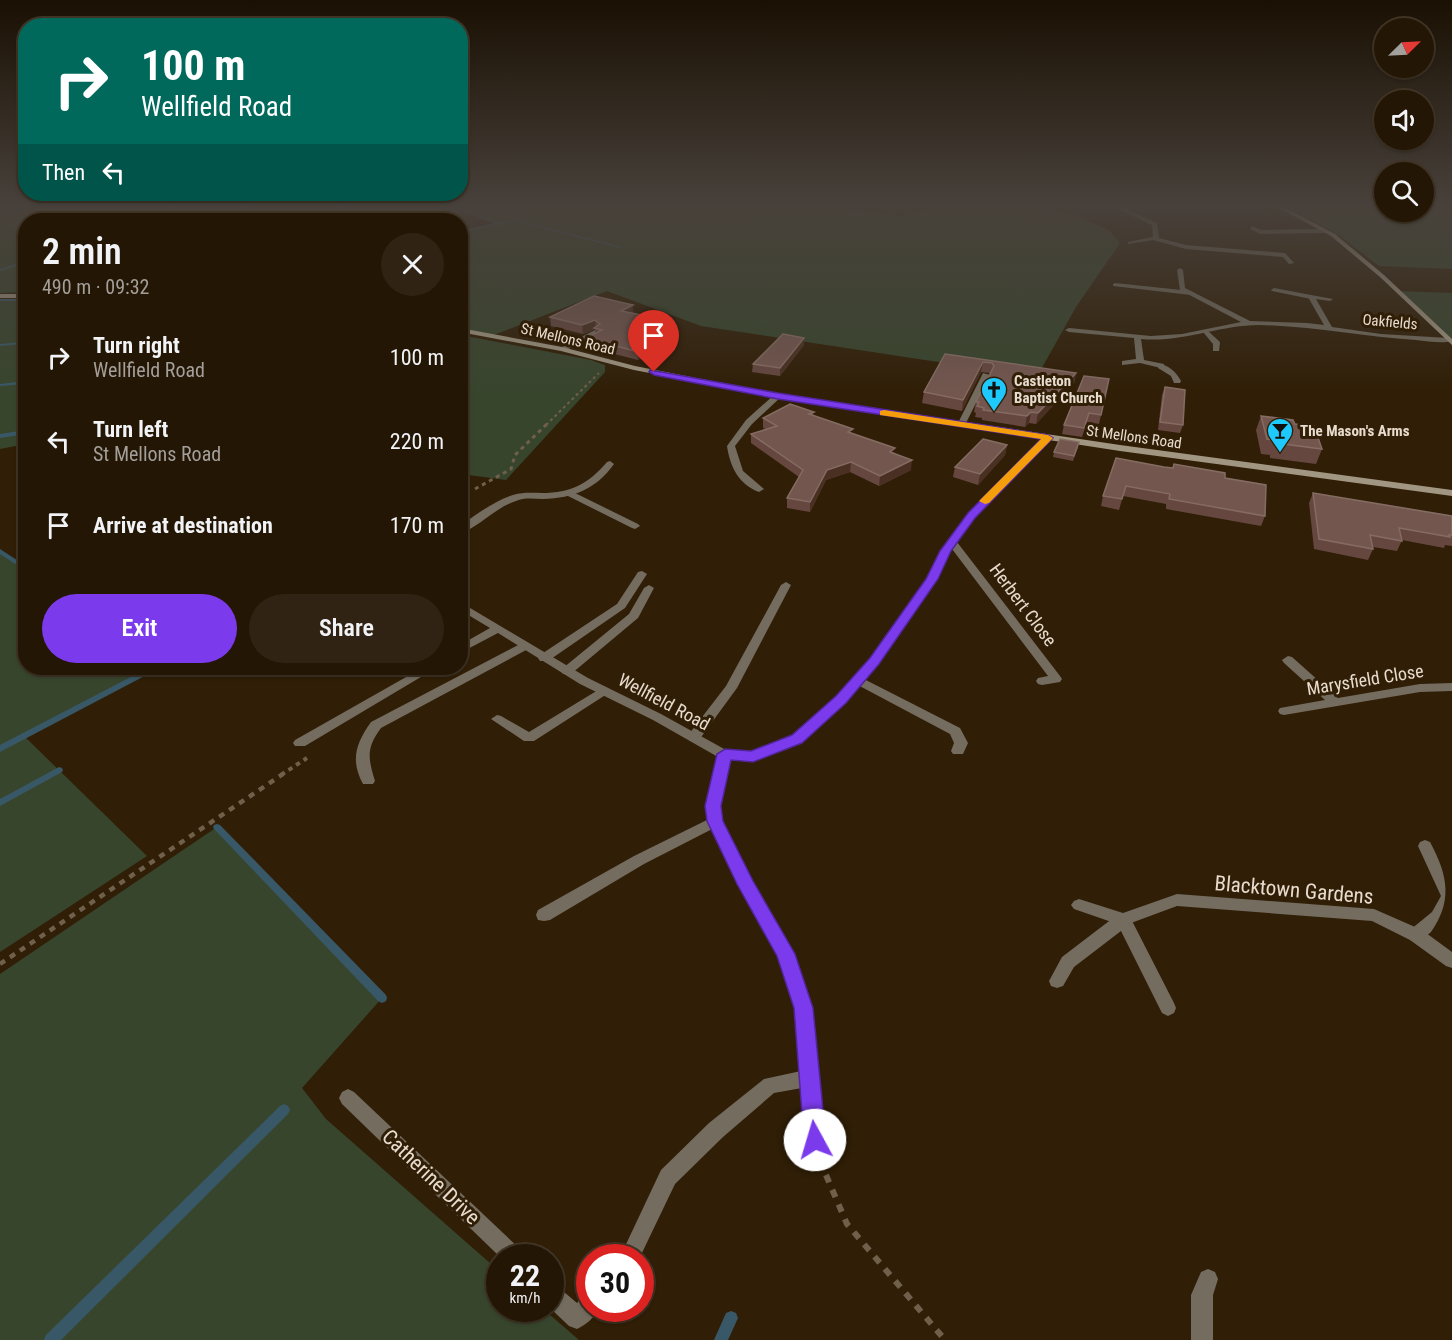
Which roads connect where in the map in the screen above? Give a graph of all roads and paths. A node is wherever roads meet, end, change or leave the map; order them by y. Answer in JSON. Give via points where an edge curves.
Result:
{"nodes":[{"id":1,"x":1373,"y":269,"type":"edge"},
{"id":2,"x":1180,"y":270,"type":"dead end"},
{"id":3,"x":1115,"y":285,"type":"dead end"},
{"id":4,"x":1274,"y":290,"type":"dead end"},
{"id":5,"x":1191,"y":293,"type":"junction"},
{"id":6,"x":18,"y":296,"type":"edge"},
{"id":7,"x":0,"y":297,"type":"edge"},
{"id":8,"x":1311,"y":297,"type":"junction"},
{"id":9,"x":1330,"y":299,"type":"dead end"},
{"id":10,"x":1248,"y":323,"type":"junction"},
{"id":11,"x":1329,"y":328,"type":"junction"},
{"id":12,"x":1070,"y":330,"type":"dead end"},
{"id":13,"x":468,"y":331,"type":"edge"},
{"id":14,"x":595,"y":332,"type":"edge"},
{"id":15,"x":1205,"y":332,"type":"junction"},
{"id":16,"x":1381,"y":336,"type":"junction"},
{"id":17,"x":1137,"y":337,"type":"junction"},
{"id":18,"x":1450,"y":341,"type":"edge"},
{"id":19,"x":1383,"y":345,"type":"dead end"},
{"id":20,"x":562,"y":349,"type":"junction"},
{"id":21,"x":1216,"y":349,"type":"dead end"},
{"id":22,"x":1140,"y":361,"type":"junction"},
{"id":23,"x":1125,"y":363,"type":"dead end"},
{"id":24,"x":602,"y":370,"type":"dead end"},
{"id":25,"x":986,"y":375,"type":"edge"},
{"id":26,"x":1177,"y":381,"type":"dead end"},
{"id":27,"x":778,"y":396,"type":"junction"},
{"id":28,"x":961,"y":425,"type":"junction"},
{"id":29,"x":1048,"y":438,"type":"junction"},
{"id":30,"x":610,"y":464,"type":"dead end"},
{"id":31,"x":475,"y":489,"type":"dead end"},
{"id":32,"x":759,"y":489,"type":"dead end"},
{"id":33,"x":1452,"y":493,"type":"edge"},
{"id":34,"x":571,"y":494,"type":"junction"},
{"id":35,"x":468,"y":525,"type":"edge"},
{"id":36,"x":635,"y":526,"type":"dead end"},
{"id":37,"x":952,"y":542,"type":"junction"},
{"id":38,"x":642,"y":574,"type":"dead end"},
{"id":39,"x":786,"y":585,"type":"dead end"},
{"id":40,"x":649,"y":588,"type":"dead end"},
{"id":41,"x":468,"y":610,"type":"edge"},
{"id":42,"x":497,"y":628,"type":"junction"},
{"id":43,"x":468,"y":645,"type":"edge"},
{"id":44,"x":524,"y":646,"type":"junction"},
{"id":45,"x":544,"y":658,"type":"junction"},
{"id":46,"x":1288,"y":660,"type":"dead end"},
{"id":47,"x":567,"y":671,"type":"junction"},
{"id":48,"x":418,"y":675,"type":"edge"},
{"id":49,"x":858,"y":680,"type":"junction"},
{"id":50,"x":1042,"y":681,"type":"dead end"},
{"id":51,"x":1452,"y":687,"type":"edge"},
{"id":52,"x":603,"y":691,"type":"junction"},
{"id":53,"x":1334,"y":701,"type":"junction"},
{"id":54,"x":1284,"y":711,"type":"dead end"},
{"id":55,"x":497,"y":719,"type":"dead end"},
{"id":56,"x":694,"y":738,"type":"junction"},
{"id":57,"x":300,"y":743,"type":"joint"},
{"id":58,"x":958,"y":751,"type":"dead end"},
{"id":59,"x":725,"y":754,"type":"junction"},
{"id":60,"x":368,"y":781,"type":"dead end"},
{"id":61,"x":715,"y":821,"type":"junction"},
{"id":62,"x":1425,"y":846,"type":"dead end"},
{"id":63,"x":1079,"y":905,"type":"dead end"},
{"id":64,"x":544,"y":915,"type":"dead end"},
{"id":65,"x":1124,"y":920,"type":"junction"},
{"id":66,"x":1416,"y":935,"type":"junction"},
{"id":67,"x":1452,"y":961,"type":"edge"},
{"id":68,"x":0,"y":964,"type":"edge"},
{"id":69,"x":1058,"y":981,"type":"dead end"},
{"id":70,"x":1168,"y":1008,"type":"dead end"},
{"id":71,"x":811,"y":1078,"type":"junction"},
{"id":72,"x":348,"y":1098,"type":"dead end"},
{"id":73,"x":818,"y":1155,"type":"joint"},
{"id":74,"x":500,"y":1244,"type":"edge"},
{"id":75,"x":636,"y":1244,"type":"edge"},
{"id":76,"x":1208,"y":1279,"type":"dead end"},
{"id":77,"x":564,"y":1306,"type":"edge"},
{"id":78,"x":576,"y":1317,"type":"edge"},
{"id":79,"x":945,"y":1340,"type":"edge"},
{"id":80,"x":1202,"y":1340,"type":"edge"}],
"edges":[{"from":1,"to":18,"type":"street"},
{"from":2,"to":5,"type":"street","via":[[1182,289]]},
{"from":3,"to":5,"type":"street"},
{"from":4,"to":8,"type":"street"},
{"from":5,"to":10,"type":"street","name":"Oakfields"},
{"from":6,"to":7,"type":"street"},
{"from":8,"to":9,"type":"street"},
{"from":8,"to":11,"type":"street"},
{"from":10,"to":11,"type":"street","name":"Oakfields"},
{"from":10,"to":15,"type":"street","name":"Oakfields"},
{"from":11,"to":16,"type":"street","name":"Oakfields"},
{"from":12,"to":17,"type":"street","name":"Oakfields"},
{"from":13,"to":20,"type":"street","name":"St Mellons Road"},
{"from":14,"to":20,"type":"street"},
{"from":15,"to":17,"type":"street","name":"Oakfields"},
{"from":15,"to":21,"type":"street","via":[[1217,344]]},
{"from":16,"to":18,"type":"street","name":"Oakfields"},
{"from":16,"to":19,"type":"street"},
{"from":17,"to":22,"type":"street"},
{"from":20,"to":27,"type":"street","name":"St Mellons Road","via":[[634,368]]},
{"from":22,"to":23,"type":"street"},
{"from":22,"to":26,"type":"street","via":[[1161,366]]},
{"from":24,"to":31,"type":"path","via":[[515,455],[511,469]]},
{"from":25,"to":28,"type":"street"},
{"from":27,"to":28,"type":"street","name":"St Mellons Road"},
{"from":27,"to":32,"type":"street","via":[[749,422],[731,446],[734,464],[743,479]]},
{"from":28,"to":29,"type":"street","name":"St Mellons Road"},
{"from":29,"to":33,"type":"street","name":"St Mellons Road"},
{"from":29,"to":37,"type":"street","name":"Wellfield Road","via":[[972,515]]},
{"from":30,"to":34,"type":"street","via":[[597,480]]},
{"from":34,"to":35,"type":"street","via":[[519,496]]},
{"from":34,"to":36,"type":"street"},
{"from":37,"to":49,"type":"street","name":"Wellfield Road","via":[[932,579]]},
{"from":37,"to":50,"type":"street","name":"Herbert Close","via":[[1056,679]]},
{"from":38,"to":45,"type":"street","via":[[621,606]]},
{"from":39,"to":56,"type":"street","via":[[731,688]]},
{"from":40,"to":47,"type":"street","via":[[634,616]]},
{"from":41,"to":42,"type":"street","name":"Wellfield Road"},
{"from":42,"to":43,"type":"street"},
{"from":42,"to":44,"type":"street","name":"Wellfield Road"},
{"from":44,"to":45,"type":"street","name":"Wellfield Road"},
{"from":44,"to":60,"type":"street","via":[[376,725],[363,742],[362,760]]},
{"from":45,"to":47,"type":"street","name":"Wellfield Road"},
{"from":46,"to":53,"type":"street"},
{"from":47,"to":52,"type":"street","name":"Wellfield Road"},
{"from":48,"to":57,"type":"street"},
{"from":49,"to":58,"type":"street","via":[[956,731],[961,743]]},
{"from":49,"to":59,"type":"street","name":"Wellfield Road","via":[[797,739],[753,757]]},
{"from":51,"to":53,"type":"street","name":"Marysfield Close"},
{"from":52,"to":55,"type":"street","via":[[529,738]]},
{"from":52,"to":56,"type":"street","name":"Wellfield Road"},
{"from":53,"to":54,"type":"street","name":"Marysfield Close"},
{"from":56,"to":59,"type":"street","name":"Wellfield Road"},
{"from":57,"to":68,"type":"path","via":[[309,757]]},
{"from":59,"to":61,"type":"street","via":[[713,806]]},
{"from":61,"to":64,"type":"street"},
{"from":61,"to":71,"type":"street","via":[[786,954],[804,1008]]},
{"from":62,"to":66,"type":"street","via":[[1449,896],[1438,917]]},
{"from":63,"to":65,"type":"street"},
{"from":65,"to":66,"type":"street","name":"Blacktown Gardens","via":[[1177,900],[1374,915]]},
{"from":65,"to":69,"type":"street","name":"Blacktown Gardens","via":[[1068,963]]},
{"from":65,"to":70,"type":"street"},
{"from":66,"to":67,"type":"street","name":"Blacktown Gardens"},
{"from":71,"to":73,"type":"street","via":[[812,1126]]},
{"from":71,"to":75,"type":"street","via":[[770,1085],[716,1130],[668,1177]]},
{"from":72,"to":74,"type":"street","name":"Catherine Drive"},
{"from":73,"to":79,"type":"path","via":[[848,1224]]},
{"from":76,"to":80,"type":"street","via":[[1202,1295]]},
{"from":77,"to":78,"type":"street"}]}
